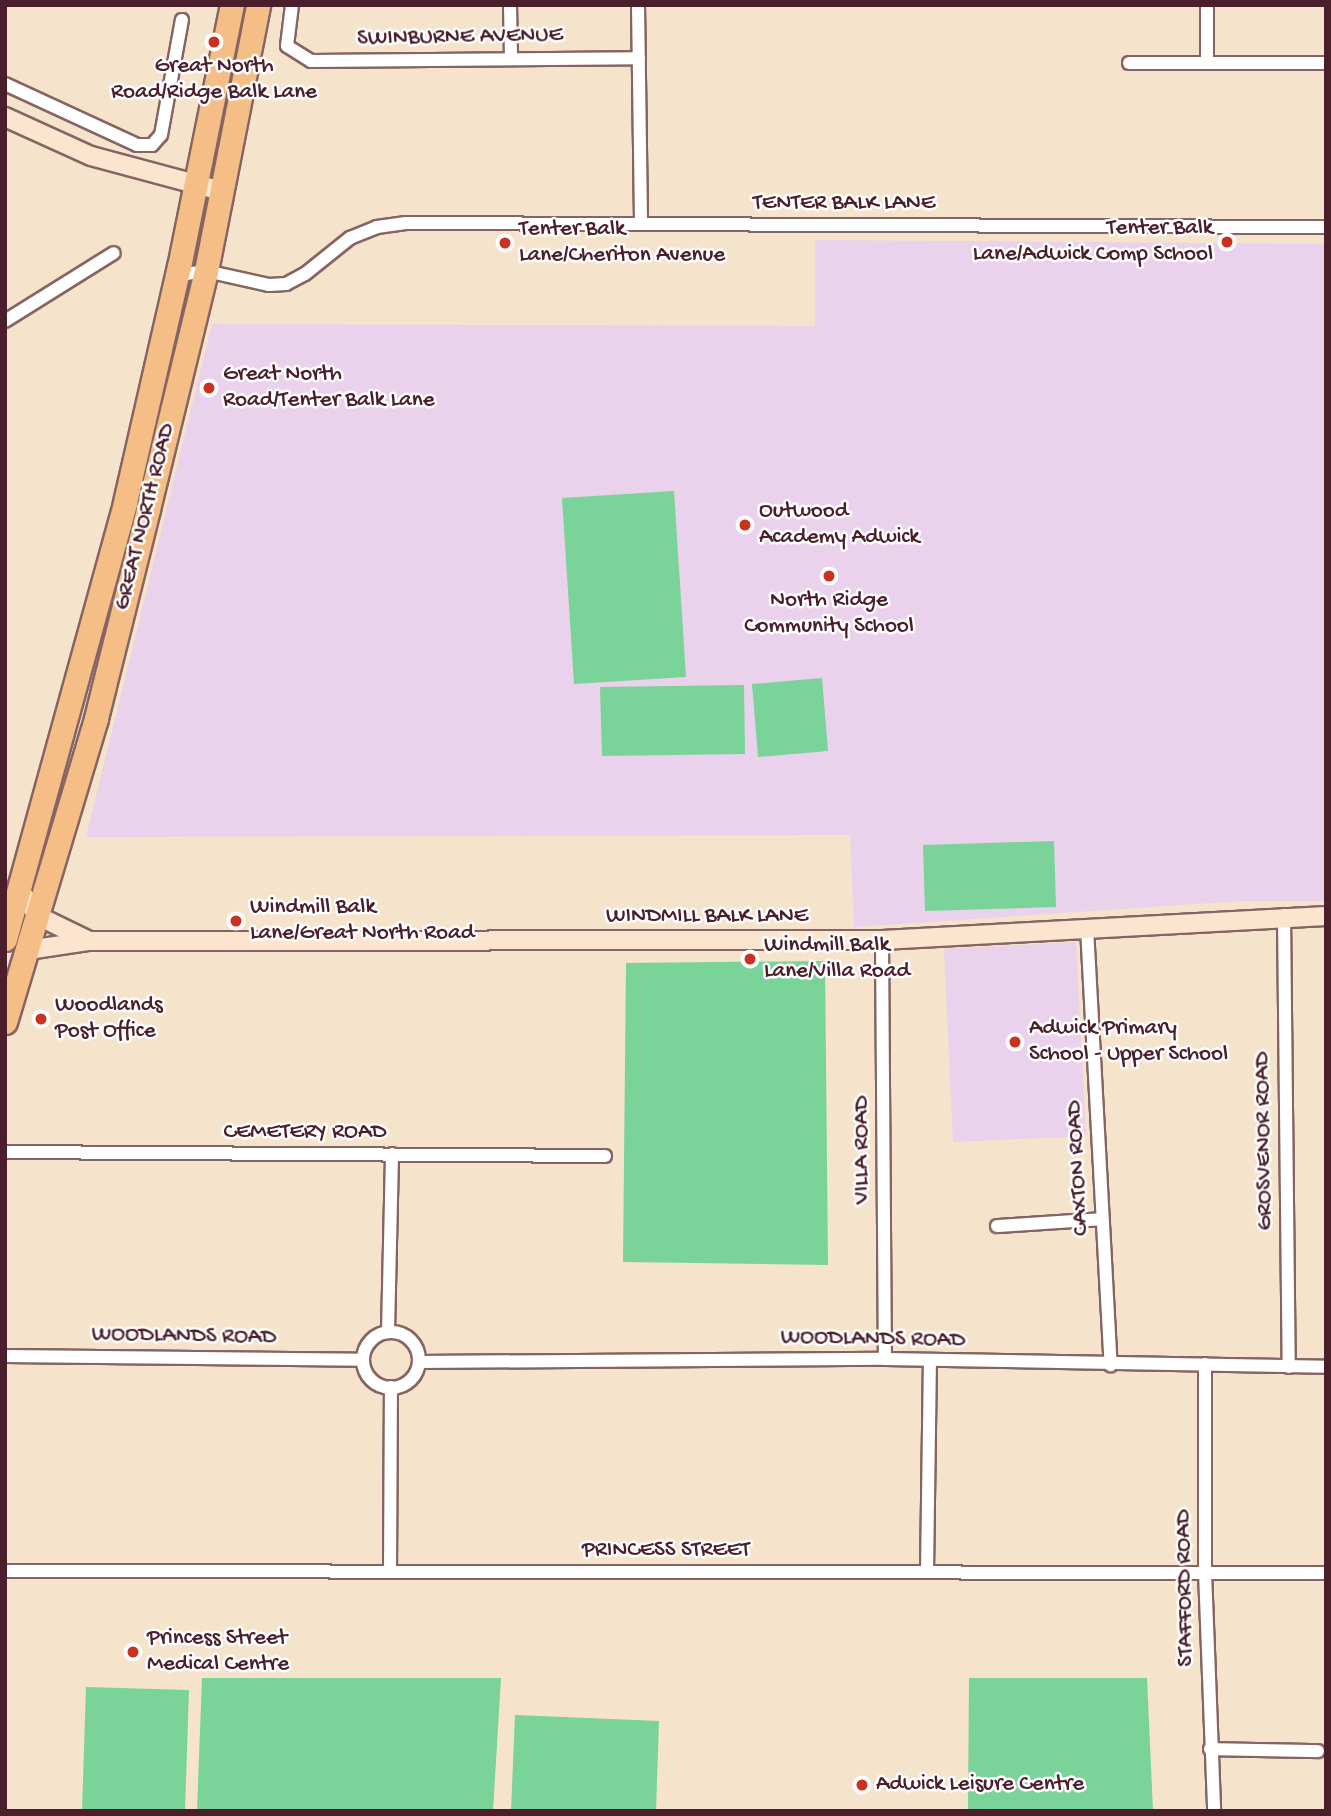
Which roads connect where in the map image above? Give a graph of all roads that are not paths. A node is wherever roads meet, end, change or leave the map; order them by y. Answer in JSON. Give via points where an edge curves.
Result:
{"nodes":[{"id":1,"x":232,"y":5,"type":"edge"},
{"id":2,"x":258,"y":5,"type":"edge"},
{"id":3,"x":292,"y":5,"type":"edge"},
{"id":4,"x":510,"y":5,"type":"edge"},
{"id":5,"x":638,"y":5,"type":"edge"},
{"id":6,"x":1207,"y":5,"type":"edge"},
{"id":7,"x":183,"y":20,"type":"dead end"},
{"id":8,"x":639,"y":58,"type":"junction"},
{"id":9,"x":511,"y":59,"type":"junction"},
{"id":10,"x":1129,"y":63,"type":"dead end"},
{"id":11,"x":1207,"y":63,"type":"junction"},
{"id":12,"x":1326,"y":63,"type":"edge"},
{"id":13,"x":5,"y":84,"type":"edge"},
{"id":14,"x":5,"y":117,"type":"edge"},
{"id":15,"x":196,"y":185,"type":"junction"},
{"id":16,"x":222,"y":191,"type":"junction"},
{"id":17,"x":641,"y":224,"type":"junction"},
{"id":18,"x":1326,"y":227,"type":"edge"},
{"id":19,"x":184,"y":246,"type":"junction"},
{"id":20,"x":114,"y":253,"type":"dead end"},
{"id":21,"x":206,"y":271,"type":"junction"},
{"id":22,"x":176,"y":284,"type":"junction"},
{"id":23,"x":5,"y":321,"type":"edge"},
{"id":24,"x":12,"y":887,"type":"edge"},
{"id":25,"x":1284,"y":915,"type":"junction"},
{"id":26,"x":38,"y":916,"type":"junction"},
{"id":27,"x":1326,"y":916,"type":"edge"},
{"id":28,"x":1087,"y":928,"type":"junction"},
{"id":29,"x":5,"y":939,"type":"edge"},
{"id":30,"x":882,"y":940,"type":"junction"},
{"id":31,"x":89,"y":941,"type":"junction"},
{"id":32,"x":27,"y":950,"type":"junction"},
{"id":33,"x":5,"y":1022,"type":"edge"},
{"id":34,"x":5,"y":1152,"type":"edge"},
{"id":35,"x":392,"y":1154,"type":"junction"},
{"id":36,"x":605,"y":1156,"type":"dead end"},
{"id":37,"x":1102,"y":1219,"type":"junction"},
{"id":38,"x":997,"y":1226,"type":"dead end"},
{"id":39,"x":388,"y":1332,"type":"junction"},
{"id":40,"x":5,"y":1356,"type":"edge"},
{"id":41,"x":886,"y":1359,"type":"junction"},
{"id":42,"x":363,"y":1360,"type":"junction"},
{"id":43,"x":419,"y":1362,"type":"junction"},
{"id":44,"x":930,"y":1362,"type":"junction"},
{"id":45,"x":1205,"y":1364,"type":"junction"},
{"id":46,"x":1111,"y":1365,"type":"junction"},
{"id":47,"x":1289,"y":1367,"type":"junction"},
{"id":48,"x":1326,"y":1367,"type":"edge"},
{"id":49,"x":391,"y":1387,"type":"junction"},
{"id":50,"x":5,"y":1571,"type":"edge"},
{"id":51,"x":390,"y":1571,"type":"junction"},
{"id":52,"x":1205,"y":1572,"type":"junction"},
{"id":53,"x":928,"y":1573,"type":"junction"},
{"id":54,"x":1326,"y":1573,"type":"edge"},
{"id":55,"x":1210,"y":1749,"type":"junction"},
{"id":56,"x":1318,"y":1751,"type":"dead end"},
{"id":57,"x":1214,"y":1811,"type":"edge"}],
"edges":[{"from":1,"to":15,"type":"highway","name":"GREAT NORTH ROAD"},
{"from":2,"to":16,"type":"highway","name":"GREAT NORTH ROAD"},
{"from":3,"to":9,"type":"street","name":"SWINBURNE AVENUE","via":[[288,46],[311,61]]},
{"from":4,"to":9,"type":"street"},
{"from":5,"to":8,"type":"street"},
{"from":6,"to":11,"type":"street"},
{"from":7,"to":13,"type":"street","via":[[161,135],[152,145],[137,145]]},
{"from":8,"to":9,"type":"street","name":"SWINBURNE AVENUE"},
{"from":8,"to":17,"type":"street"},
{"from":10,"to":11,"type":"street"},
{"from":11,"to":12,"type":"street"},
{"from":14,"to":15,"type":"street","via":[[92,156]]},
{"from":15,"to":16,"type":"street"},
{"from":15,"to":19,"type":"highway","name":"GREAT NORTH ROAD"},
{"from":16,"to":21,"type":"highway","name":"GREAT NORTH ROAD"},
{"from":17,"to":18,"type":"street","name":"TENTER BALK LANE"},
{"from":17,"to":21,"type":"street","name":"TENTER BALK LANE","via":[[406,223],[377,227],[350,238],[286,284],[269,285]]},
{"from":19,"to":21,"type":"street"},
{"from":19,"to":22,"type":"highway","name":"GREAT NORTH ROAD"},
{"from":20,"to":23,"type":"street"},
{"from":21,"to":22,"type":"street","via":[[186,274]]},
{"from":21,"to":26,"type":"highway","name":"GREAT NORTH ROAD","via":[[96,718]]},
{"from":22,"to":24,"type":"highway","name":"GREAT NORTH ROAD","via":[[125,502]]},
{"from":24,"to":26,"type":"street"},
{"from":24,"to":29,"type":"highway","name":"GREAT NORTH ROAD"},
{"from":25,"to":27,"type":"street","name":"WINDMILL BALK LANE"},
{"from":25,"to":28,"type":"street","name":"WINDMILL BALK LANE"},
{"from":25,"to":47,"type":"street","name":"GROSVENOR ROAD"},
{"from":26,"to":31,"type":"street","name":"WINDMILL BALK LANE"},
{"from":26,"to":32,"type":"highway","name":"GREAT NORTH ROAD"},
{"from":28,"to":30,"type":"street","name":"WINDMILL BALK LANE"},
{"from":28,"to":37,"type":"street","name":"CAXTON ROAD"},
{"from":30,"to":31,"type":"street","name":"WINDMILL BALK LANE"},
{"from":30,"to":41,"type":"street","name":"VILLA ROAD"},
{"from":31,"to":32,"type":"street","name":"WINDMILL BALK LANE"},
{"from":32,"to":33,"type":"highway","name":"GREAT NORTH ROAD"},
{"from":34,"to":35,"type":"street","name":"CEMETERY ROAD"},
{"from":35,"to":36,"type":"street","name":"CEMETERY ROAD"},
{"from":35,"to":39,"type":"street"},
{"from":37,"to":38,"type":"street"},
{"from":37,"to":46,"type":"street","name":"CAXTON ROAD"},
{"from":39,"to":42,"type":"street","via":[[368,1343]]},
{"from":39,"to":43,"type":"street","via":[[411,1340]]},
{"from":40,"to":42,"type":"street","name":"WOODLANDS ROAD"},
{"from":41,"to":43,"type":"street","name":"WOODLANDS ROAD"},
{"from":41,"to":44,"type":"street","name":"WOODLANDS ROAD"},
{"from":42,"to":49,"type":"street","via":[[370,1378]]},
{"from":43,"to":49,"type":"street","via":[[413,1377]]},
{"from":44,"to":46,"type":"street","name":"WOODLANDS ROAD"},
{"from":44,"to":53,"type":"street"},
{"from":45,"to":46,"type":"street","name":"WOODLANDS ROAD"},
{"from":45,"to":47,"type":"street","name":"WOODLANDS ROAD"},
{"from":45,"to":52,"type":"street","name":"STAFFORD ROAD"},
{"from":47,"to":48,"type":"street","name":"WOODLANDS ROAD"},
{"from":49,"to":51,"type":"street"},
{"from":50,"to":51,"type":"street","name":"PRINCESS STREET"},
{"from":51,"to":53,"type":"street","name":"PRINCESS STREET"},
{"from":52,"to":53,"type":"street","name":"PRINCESS STREET"},
{"from":52,"to":54,"type":"street","name":"PRINCESS STREET"},
{"from":52,"to":55,"type":"street","name":"STAFFORD ROAD"},
{"from":55,"to":56,"type":"street"},
{"from":55,"to":57,"type":"street","name":"STAFFORD ROAD"}]}
